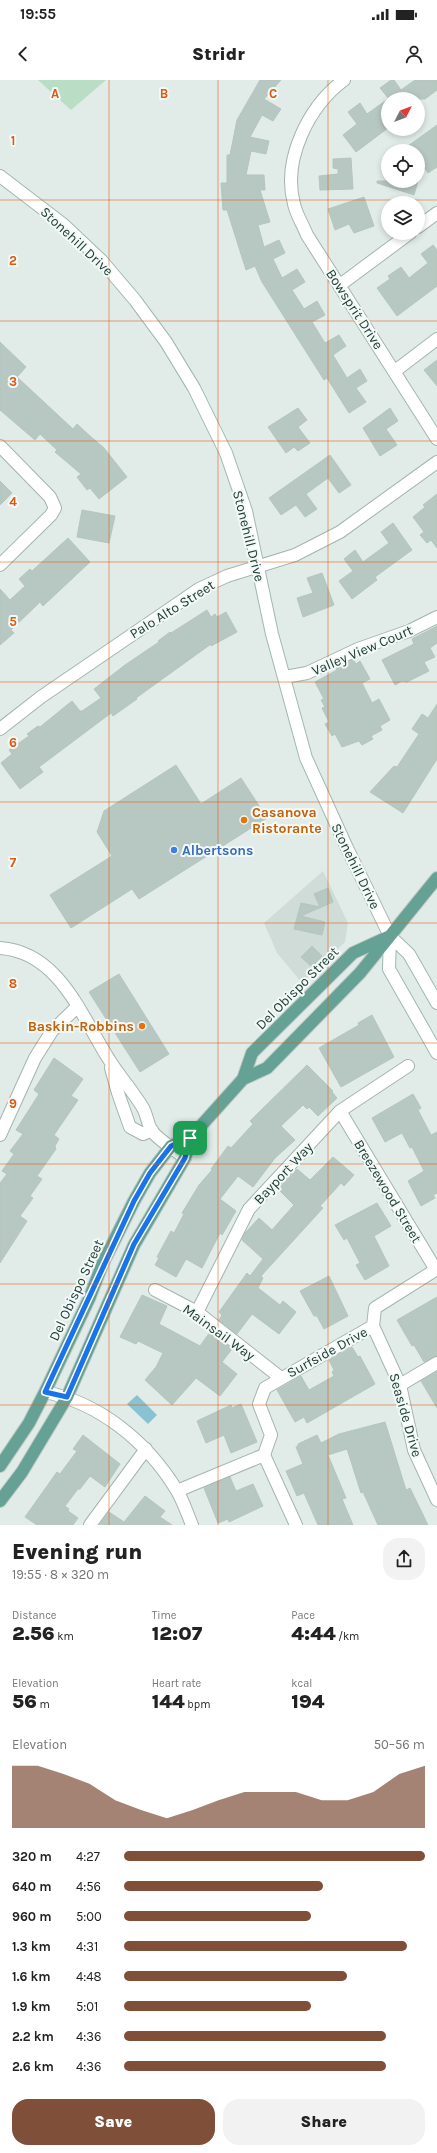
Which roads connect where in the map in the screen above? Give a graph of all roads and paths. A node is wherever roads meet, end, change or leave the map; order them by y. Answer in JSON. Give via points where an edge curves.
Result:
{"nodes":[{"id":1,"x":344,"y":80,"type":"edge"},
{"id":2,"x":0,"y":176,"type":"edge"},
{"id":3,"x":437,"y":213,"type":"edge"},
{"id":4,"x":425,"y":222,"type":"edge"},
{"id":5,"x":401,"y":240,"type":"edge"},
{"id":6,"x":340,"y":285,"type":"junction"},
{"id":7,"x":437,"y":339,"type":"edge"},
{"id":8,"x":395,"y":371,"type":"junction"},
{"id":9,"x":437,"y":439,"type":"edge"},
{"id":10,"x":0,"y":446,"type":"edge"},
{"id":11,"x":437,"y":462,"type":"edge"},
{"id":12,"x":0,"y":565,"type":"edge"},
{"id":13,"x":257,"y":566,"type":"junction"},
{"id":14,"x":437,"y":617,"type":"edge"},
{"id":15,"x":284,"y":677,"type":"junction"},
{"id":16,"x":0,"y":729,"type":"edge"},
{"id":17,"x":437,"y":878,"type":"edge"},
{"id":18,"x":390,"y":936,"type":"junction"},
{"id":19,"x":0,"y":948,"type":"edge"},
{"id":20,"x":437,"y":1003,"type":"edge"},
{"id":21,"x":78,"y":1006,"type":"junction"},
{"id":22,"x":437,"y":1053,"type":"edge"},
{"id":23,"x":110,"y":1061,"type":"junction"},
{"id":24,"x":408,"y":1066,"type":"dead end"},
{"id":25,"x":243,"y":1079,"type":"junction"},
{"id":26,"x":340,"y":1111,"type":"junction"},
{"id":27,"x":152,"y":1130,"type":"junction"},
{"id":28,"x":0,"y":1135,"type":"edge"},
{"id":29,"x":190,"y":1138,"type":"junction"},
{"id":30,"x":171,"y":1146,"type":"junction"},
{"id":31,"x":185,"y":1158,"type":"junction"},
{"id":32,"x":436,"y":1270,"type":"edge"},
{"id":33,"x":155,"y":1290,"type":"dead end"},
{"id":34,"x":197,"y":1312,"type":"junction"},
{"id":35,"x":373,"y":1326,"type":"junction"},
{"id":36,"x":437,"y":1363,"type":"edge"},
{"id":37,"x":281,"y":1378,"type":"junction"},
{"id":38,"x":400,"y":1385,"type":"junction"},
{"id":39,"x":45,"y":1392,"type":"junction"},
{"id":40,"x":67,"y":1397,"type":"junction"},
{"id":41,"x":146,"y":1449,"type":"junction"},
{"id":42,"x":264,"y":1455,"type":"junction"},
{"id":43,"x":0,"y":1466,"type":"edge"},
{"id":44,"x":177,"y":1491,"type":"junction"},
{"id":45,"x":437,"y":1500,"type":"edge"},
{"id":46,"x":0,"y":1501,"type":"edge"},
{"id":47,"x":90,"y":1525,"type":"edge"},
{"id":48,"x":192,"y":1525,"type":"edge"},
{"id":49,"x":296,"y":1525,"type":"edge"}],
"edges":[{"from":1,"to":6,"type":"street","name":"Bowsprit Drive","via":[[329,91],[297,141],[292,172],[294,203],[307,235]]},
{"from":2,"to":13,"type":"street","name":"Stonehill Drive","via":[[64,225],[101,260],[166,342],[194,388],[226,453],[246,511]]},
{"from":3,"to":4,"type":"street"},
{"from":5,"to":6,"type":"street"},
{"from":6,"to":8,"type":"street","name":"Bowsprit Drive"},
{"from":7,"to":8,"type":"street"},
{"from":8,"to":9,"type":"street","name":"Bowsprit Drive"},
{"from":10,"to":12,"type":"street","via":[[50,497],[55,508]]},
{"from":11,"to":13,"type":"street","name":"Palo Alto Street","via":[[340,532],[295,555]]},
{"from":13,"to":15,"type":"street","name":"Stonehill Drive"},
{"from":13,"to":16,"type":"street","name":"Palo Alto Street","via":[[199,589],[54,688]]},
{"from":14,"to":15,"type":"street","name":"Valley View Court","via":[[307,673]]},
{"from":15,"to":18,"type":"street","name":"Stonehill Drive","via":[[306,758]]},
{"from":17,"to":18,"type":"main road","name":"Del Obispo Street"},
{"from":18,"to":20,"type":"street","name":"Stonehill Drive","via":[[409,954]]},
{"from":18,"to":22,"type":"street","name":"Stonehill Drive","via":[[389,969]]},
{"from":18,"to":25,"type":"main road","name":"Del Obispo Street","via":[[360,973],[267,1068]]},
{"from":18,"to":25,"type":"main road","name":"Del Obispo Street","via":[[353,953],[252,1053]]},
{"from":19,"to":21,"type":"street","via":[[24,953],[40,962],[57,978]]},
{"from":21,"to":23,"type":"street"},
{"from":21,"to":28,"type":"street","via":[[52,1031],[35,1058]]},
{"from":23,"to":27,"type":"street","via":[[138,1099]]},
{"from":23,"to":27,"type":"street","via":[[130,1127],[143,1134]]},
{"from":24,"to":26,"type":"street","name":"Bayport Way"},
{"from":25,"to":29,"type":"main road","name":"Del Obispo Street"},
{"from":26,"to":32,"type":"street","name":"Breezewood Street"},
{"from":26,"to":34,"type":"street","name":"Bayport Way","via":[[249,1209]]},
{"from":27,"to":30,"type":"street"},
{"from":29,"to":30,"type":"main road","name":"Del Obispo Street"},
{"from":29,"to":31,"type":"main road","name":"Del Obispo Street"},
{"from":30,"to":31,"type":"street"},
{"from":30,"to":39,"type":"main road","name":"Del Obispo Street","via":[[150,1173],[134,1201]]},
{"from":31,"to":40,"type":"main road","name":"Del Obispo Street","via":[[134,1244]]},
{"from":32,"to":35,"type":"street","via":[[375,1308]]},
{"from":33,"to":34,"type":"street","name":"Mainsail Way"},
{"from":34,"to":37,"type":"street","name":"Mainsail Way"},
{"from":35,"to":37,"type":"street","name":"Surfside Drive"},
{"from":35,"to":38,"type":"street","name":"Seaside Drive"},
{"from":36,"to":38,"type":"street"},
{"from":37,"to":42,"type":"street","name":"Surfside Drive","via":[[265,1388],[259,1404],[271,1435]]},
{"from":38,"to":45,"type":"street","name":"Seaside Drive","via":[[414,1450]]},
{"from":39,"to":40,"type":"street"},
{"from":39,"to":43,"type":"main road","name":"Del Obispo Street","via":[[29,1423]]},
{"from":40,"to":41,"type":"street","via":[[124,1429]]},
{"from":40,"to":46,"type":"main road","name":"Del Obispo Street","via":[[22,1472]]},
{"from":41,"to":44,"type":"street"},
{"from":41,"to":47,"type":"street"},
{"from":42,"to":44,"type":"street"},
{"from":42,"to":49,"type":"street"},
{"from":44,"to":48,"type":"street"}]}
